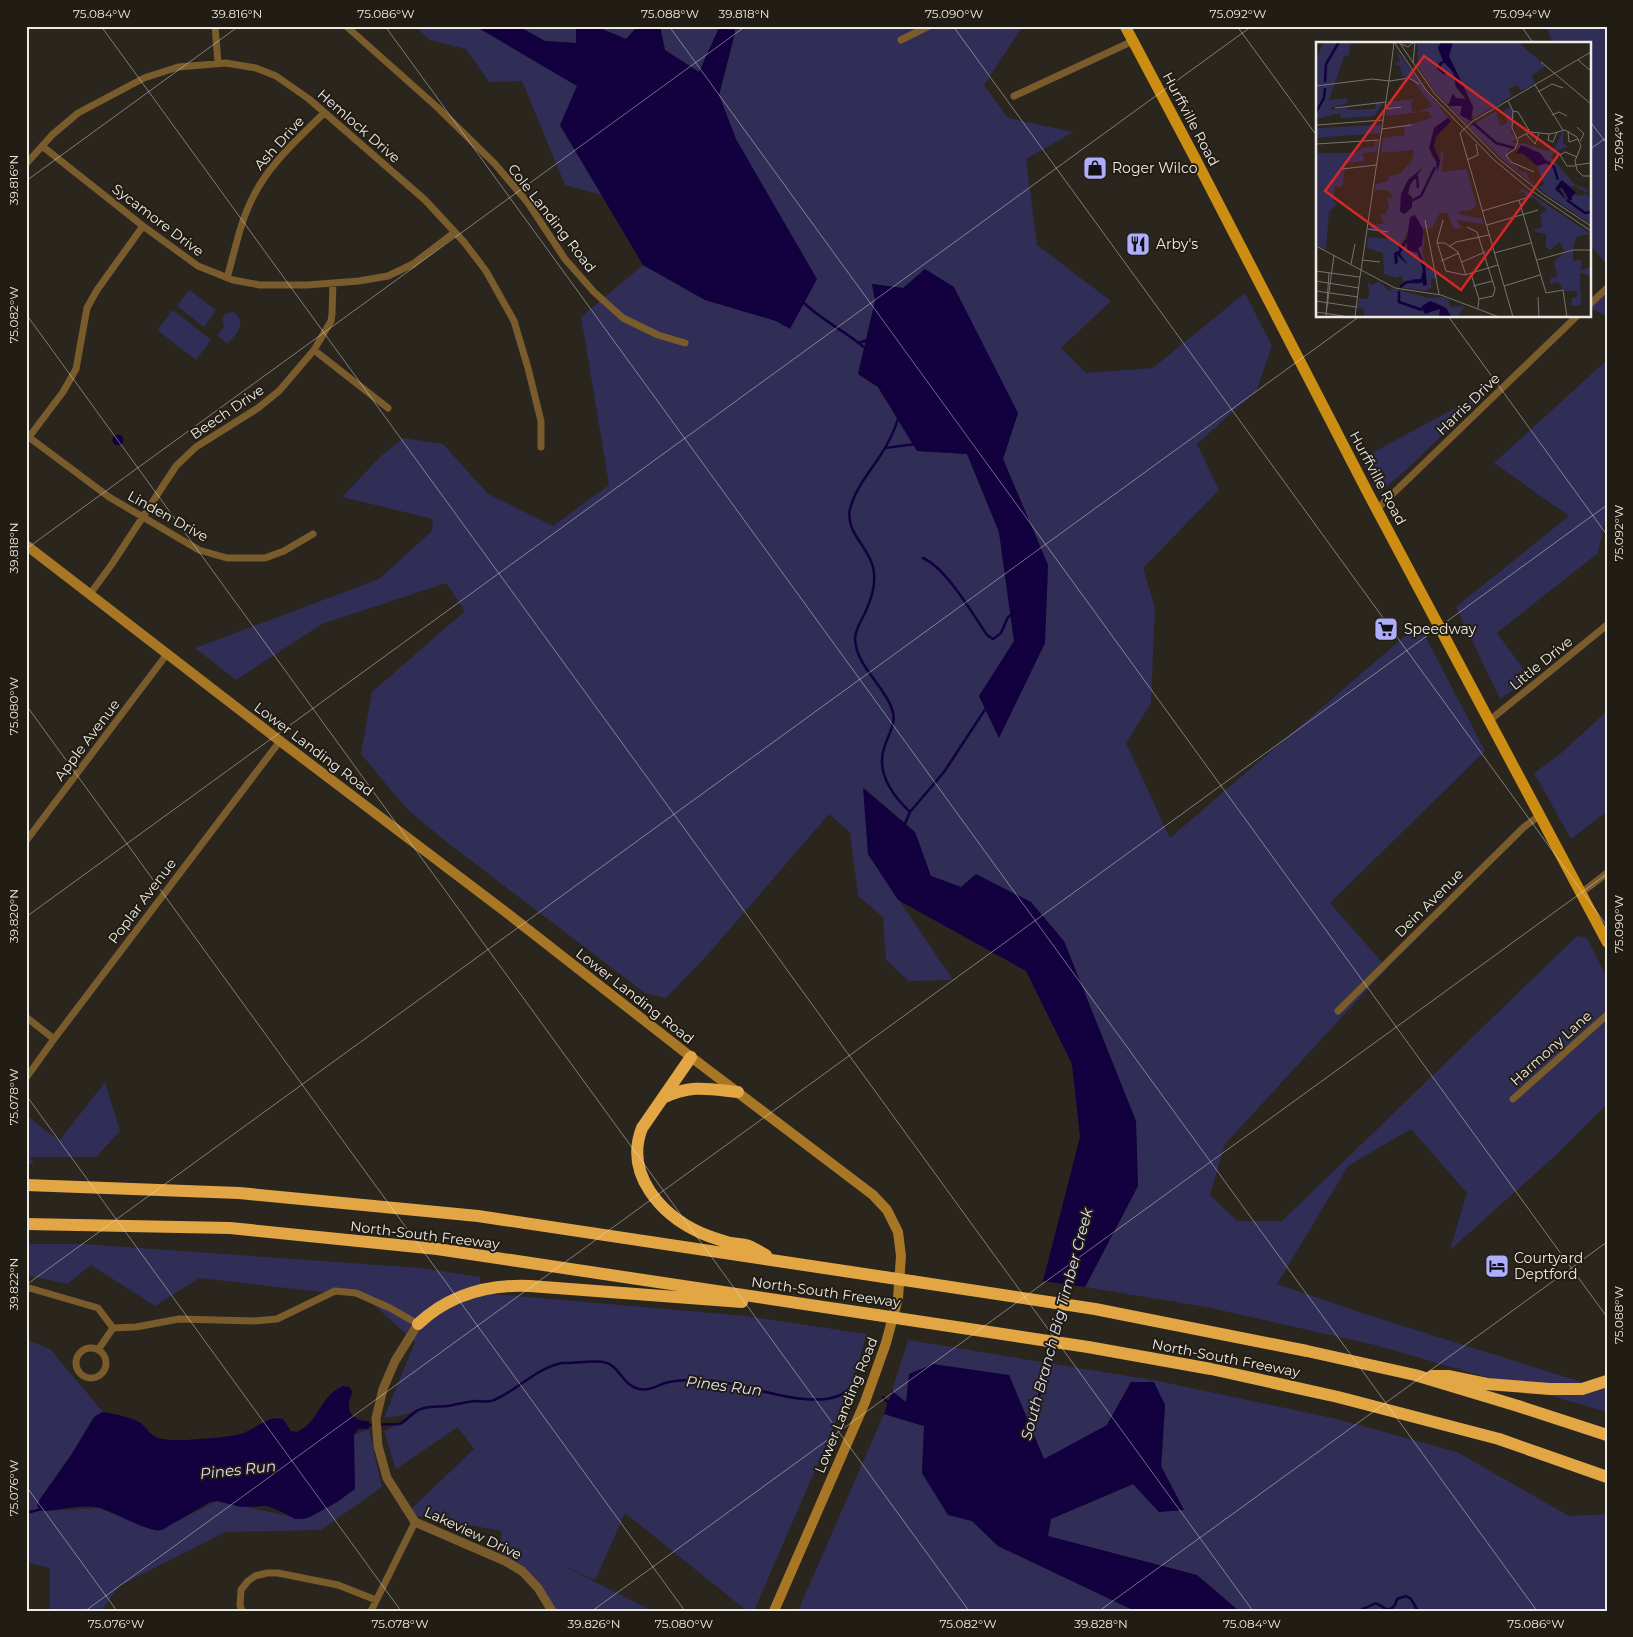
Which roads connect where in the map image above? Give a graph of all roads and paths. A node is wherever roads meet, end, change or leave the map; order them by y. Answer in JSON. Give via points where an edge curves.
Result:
{"nodes":[{"id":1,"x":215,"y":26,"type":"edge"},
{"id":2,"x":346,"y":26,"type":"edge"},
{"id":3,"x":929,"y":26,"type":"edge"},
{"id":4,"x":1125,"y":26,"type":"edge"},
{"id":5,"x":901,"y":40,"type":"dead end"},
{"id":6,"x":1133,"y":41,"type":"junction"},
{"id":7,"x":218,"y":63,"type":"junction"},
{"id":8,"x":1014,"y":96,"type":"dead end"},
{"id":9,"x":324,"y":113,"type":"junction"},
{"id":10,"x":42,"y":146,"type":"junction"},
{"id":11,"x":26,"y":164,"type":"edge"},
{"id":12,"x":143,"y":226,"type":"junction"},
{"id":13,"x":455,"y":232,"type":"junction"},
{"id":14,"x":227,"y":278,"type":"junction"},
{"id":15,"x":333,"y":283,"type":"junction"},
{"id":16,"x":1607,"y":288,"type":"edge"},
{"id":17,"x":1590,"y":303,"type":"edge"},
{"id":18,"x":1575,"y":318,"type":"edge"},
{"id":19,"x":684,"y":343,"type":"dead end"},
{"id":20,"x":314,"y":350,"type":"junction"},
{"id":21,"x":388,"y":408,"type":"dead end"},
{"id":22,"x":28,"y":436,"type":"edge"},
{"id":23,"x":541,"y":448,"type":"dead end"},
{"id":24,"x":1377,"y":510,"type":"junction"},
{"id":25,"x":144,"y":517,"type":"junction"},
{"id":26,"x":313,"y":534,"type":"dead end"},
{"id":27,"x":26,"y":545,"type":"edge"},
{"id":28,"x":90,"y":594,"type":"junction"},
{"id":29,"x":1607,"y":625,"type":"edge"},
{"id":30,"x":168,"y":654,"type":"junction"},
{"id":31,"x":1490,"y":720,"type":"junction"},
{"id":32,"x":280,"y":741,"type":"junction"},
{"id":33,"x":1540,"y":815,"type":"junction"},
{"id":34,"x":26,"y":841,"type":"edge"},
{"id":35,"x":1607,"y":873,"type":"edge"},
{"id":36,"x":1581,"y":893,"type":"junction"},
{"id":37,"x":1607,"y":942,"type":"edge"},
{"id":38,"x":1338,"y":1011,"type":"dead end"},
{"id":39,"x":1607,"y":1015,"type":"edge"},
{"id":40,"x":26,"y":1017,"type":"edge"},
{"id":41,"x":54,"y":1039,"type":"junction"},
{"id":42,"x":691,"y":1057,"type":"junction"},
{"id":43,"x":26,"y":1078,"type":"edge"},
{"id":44,"x":738,"y":1092,"type":"junction"},
{"id":45,"x":661,"y":1099,"type":"junction"},
{"id":46,"x":1513,"y":1099,"type":"dead end"},
{"id":47,"x":26,"y":1185,"type":"edge"},
{"id":48,"x":26,"y":1224,"type":"edge"},
{"id":49,"x":777,"y":1260,"type":"junction"},
{"id":50,"x":26,"y":1287,"type":"edge"},
{"id":51,"x":788,"y":1302,"type":"junction"},
{"id":52,"x":418,"y":1324,"type":"junction"},
{"id":53,"x":113,"y":1328,"type":"junction"},
{"id":54,"x":98,"y":1350,"type":"junction"},
{"id":55,"x":1415,"y":1375,"type":"junction"},
{"id":56,"x":1607,"y":1381,"type":"edge"},
{"id":57,"x":1607,"y":1434,"type":"edge"},
{"id":58,"x":1607,"y":1477,"type":"edge"},
{"id":59,"x":415,"y":1522,"type":"junction"},
{"id":60,"x":376,"y":1600,"type":"junction"},
{"id":61,"x":242,"y":1611,"type":"edge"},
{"id":62,"x":371,"y":1611,"type":"edge"},
{"id":63,"x":552,"y":1611,"type":"edge"},
{"id":64,"x":774,"y":1611,"type":"edge"}],
"edges":[{"from":1,"to":7,"type":"street"},
{"from":2,"to":19,"type":"street","name":"Cole Landing Road","via":[[495,164],[528,203],[565,260],[594,292],[623,318],[658,336]]},
{"from":3,"to":5,"type":"street"},
{"from":4,"to":6,"type":"main road","name":"Hurffville Road"},
{"from":6,"to":8,"type":"street"},
{"from":6,"to":24,"type":"main road","name":"Hurffville Road"},
{"from":7,"to":9,"type":"street","name":"Hemlock Drive","via":[[256,68],[276,76]]},
{"from":7,"to":10,"type":"street","name":"Hemlock Drive","via":[[178,67],[144,78],[78,113]]},
{"from":9,"to":13,"type":"street","name":"Hemlock Drive","via":[[425,200]]},
{"from":9,"to":14,"type":"street","name":"Ash Drive","via":[[266,174],[244,220]]},
{"from":10,"to":11,"type":"street","name":"Hemlock Drive"},
{"from":10,"to":12,"type":"street","name":"Sycamore Drive"},
{"from":12,"to":14,"type":"street","name":"Sycamore Drive","via":[[198,266]]},
{"from":12,"to":22,"type":"street","via":[[86,308],[76,369],[63,392]]},
{"from":13,"to":15,"type":"street","via":[[413,264],[388,276]]},
{"from":13,"to":23,"type":"street","name":"Hemlock Drive","via":[[486,271],[514,322],[541,421]]},
{"from":14,"to":15,"type":"street","name":"Sycamore Drive","via":[[260,285]]},
{"from":15,"to":20,"type":"street","name":"Beech Drive","via":[[332,314]]},
{"from":16,"to":17,"type":"street"},
{"from":18,"to":24,"type":"street","name":"Harris Drive"},
{"from":20,"to":21,"type":"street"},
{"from":20,"to":25,"type":"street","name":"Beech Drive","via":[[280,391],[196,447],[176,466]]},
{"from":22,"to":25,"type":"street","name":"Linden Drive","via":[[109,497]]},
{"from":24,"to":31,"type":"main road","name":"Hurffville Road"},
{"from":25,"to":26,"type":"street","name":"Linden Drive","via":[[199,550],[227,558],[265,558]]},
{"from":25,"to":28,"type":"street","name":"Beech Drive"},
{"from":27,"to":28,"type":"main road","name":"Lower Landing Road"},
{"from":28,"to":30,"type":"main road","name":"Lower Landing Road"},
{"from":29,"to":31,"type":"street","name":"Little Drive"},
{"from":30,"to":32,"type":"main road","name":"Lower Landing Road"},
{"from":30,"to":34,"type":"street","name":"Apple Avenue"},
{"from":31,"to":33,"type":"main road","name":"Hurffville Road"},
{"from":32,"to":41,"type":"street","name":"Poplar Avenue"},
{"from":32,"to":42,"type":"main road","name":"Lower Landing Road"},
{"from":33,"to":36,"type":"main road","name":"Hurffville Road"},
{"from":33,"to":38,"type":"street","name":"Dein Avenue","via":[[1517,833]]},
{"from":35,"to":36,"type":"street"},
{"from":36,"to":37,"type":"main road","name":"Hurffville Road"},
{"from":39,"to":46,"type":"street","name":"Harmony Lane"},
{"from":40,"to":41,"type":"street"},
{"from":41,"to":43,"type":"street","name":"Poplar Avenue"},
{"from":42,"to":44,"type":"main road","name":"Lower Landing Road"},
{"from":42,"to":45,"type":"highway"},
{"from":44,"to":45,"type":"highway","via":[[696,1088]]},
{"from":44,"to":64,"type":"main road","name":"Lower Landing Road","via":[[880,1201],[898,1232],[901,1256],[898,1298],[865,1402]]},
{"from":45,"to":49,"type":"highway","via":[[645,1121],[638,1143],[640,1174],[653,1197],[669,1213],[695,1230],[748,1246]]},
{"from":47,"to":49,"type":"highway","name":"North-South Freeway","via":[[238,1193],[468,1215]]},
{"from":48,"to":51,"type":"highway","name":"North-South Freeway","via":[[230,1228],[437,1249]]},
{"from":49,"to":55,"type":"highway","name":"North-South Freeway","bridge":true,"via":[[1095,1309]]},
{"from":50,"to":53,"type":"street","via":[[98,1308]]},
{"from":51,"to":52,"type":"highway","via":[[720,1301],[504,1286],[448,1301]]},
{"from":51,"to":58,"type":"highway","name":"North-South Freeway","bridge":true,"via":[[1211,1369],[1338,1397],[1498,1439]]},
{"from":52,"to":53,"type":"street","via":[[356,1293],[335,1291],[277,1319],[179,1318]]},
{"from":52,"to":59,"type":"street","name":"Lakeview Drive","via":[[395,1361],[383,1389],[376,1418],[378,1446],[387,1478]]},
{"from":53,"to":54,"type":"street"},
{"from":54,"to":54,"type":"street","via":[[105,1356],[105,1370],[98,1377],[88,1378],[78,1369],[77,1359],[83,1351]]},
{"from":55,"to":56,"type":"highway","via":[[1448,1376],[1487,1384],[1550,1390],[1582,1389]]},
{"from":55,"to":57,"type":"highway","name":"North-South Freeway"},
{"from":59,"to":60,"type":"street"},
{"from":59,"to":63,"type":"street","name":"Lakeview Drive","via":[[522,1571],[538,1588]]},
{"from":60,"to":61,"type":"street","via":[[338,1585],[267,1573],[255,1576],[241,1590]]},
{"from":60,"to":62,"type":"street"}]}
